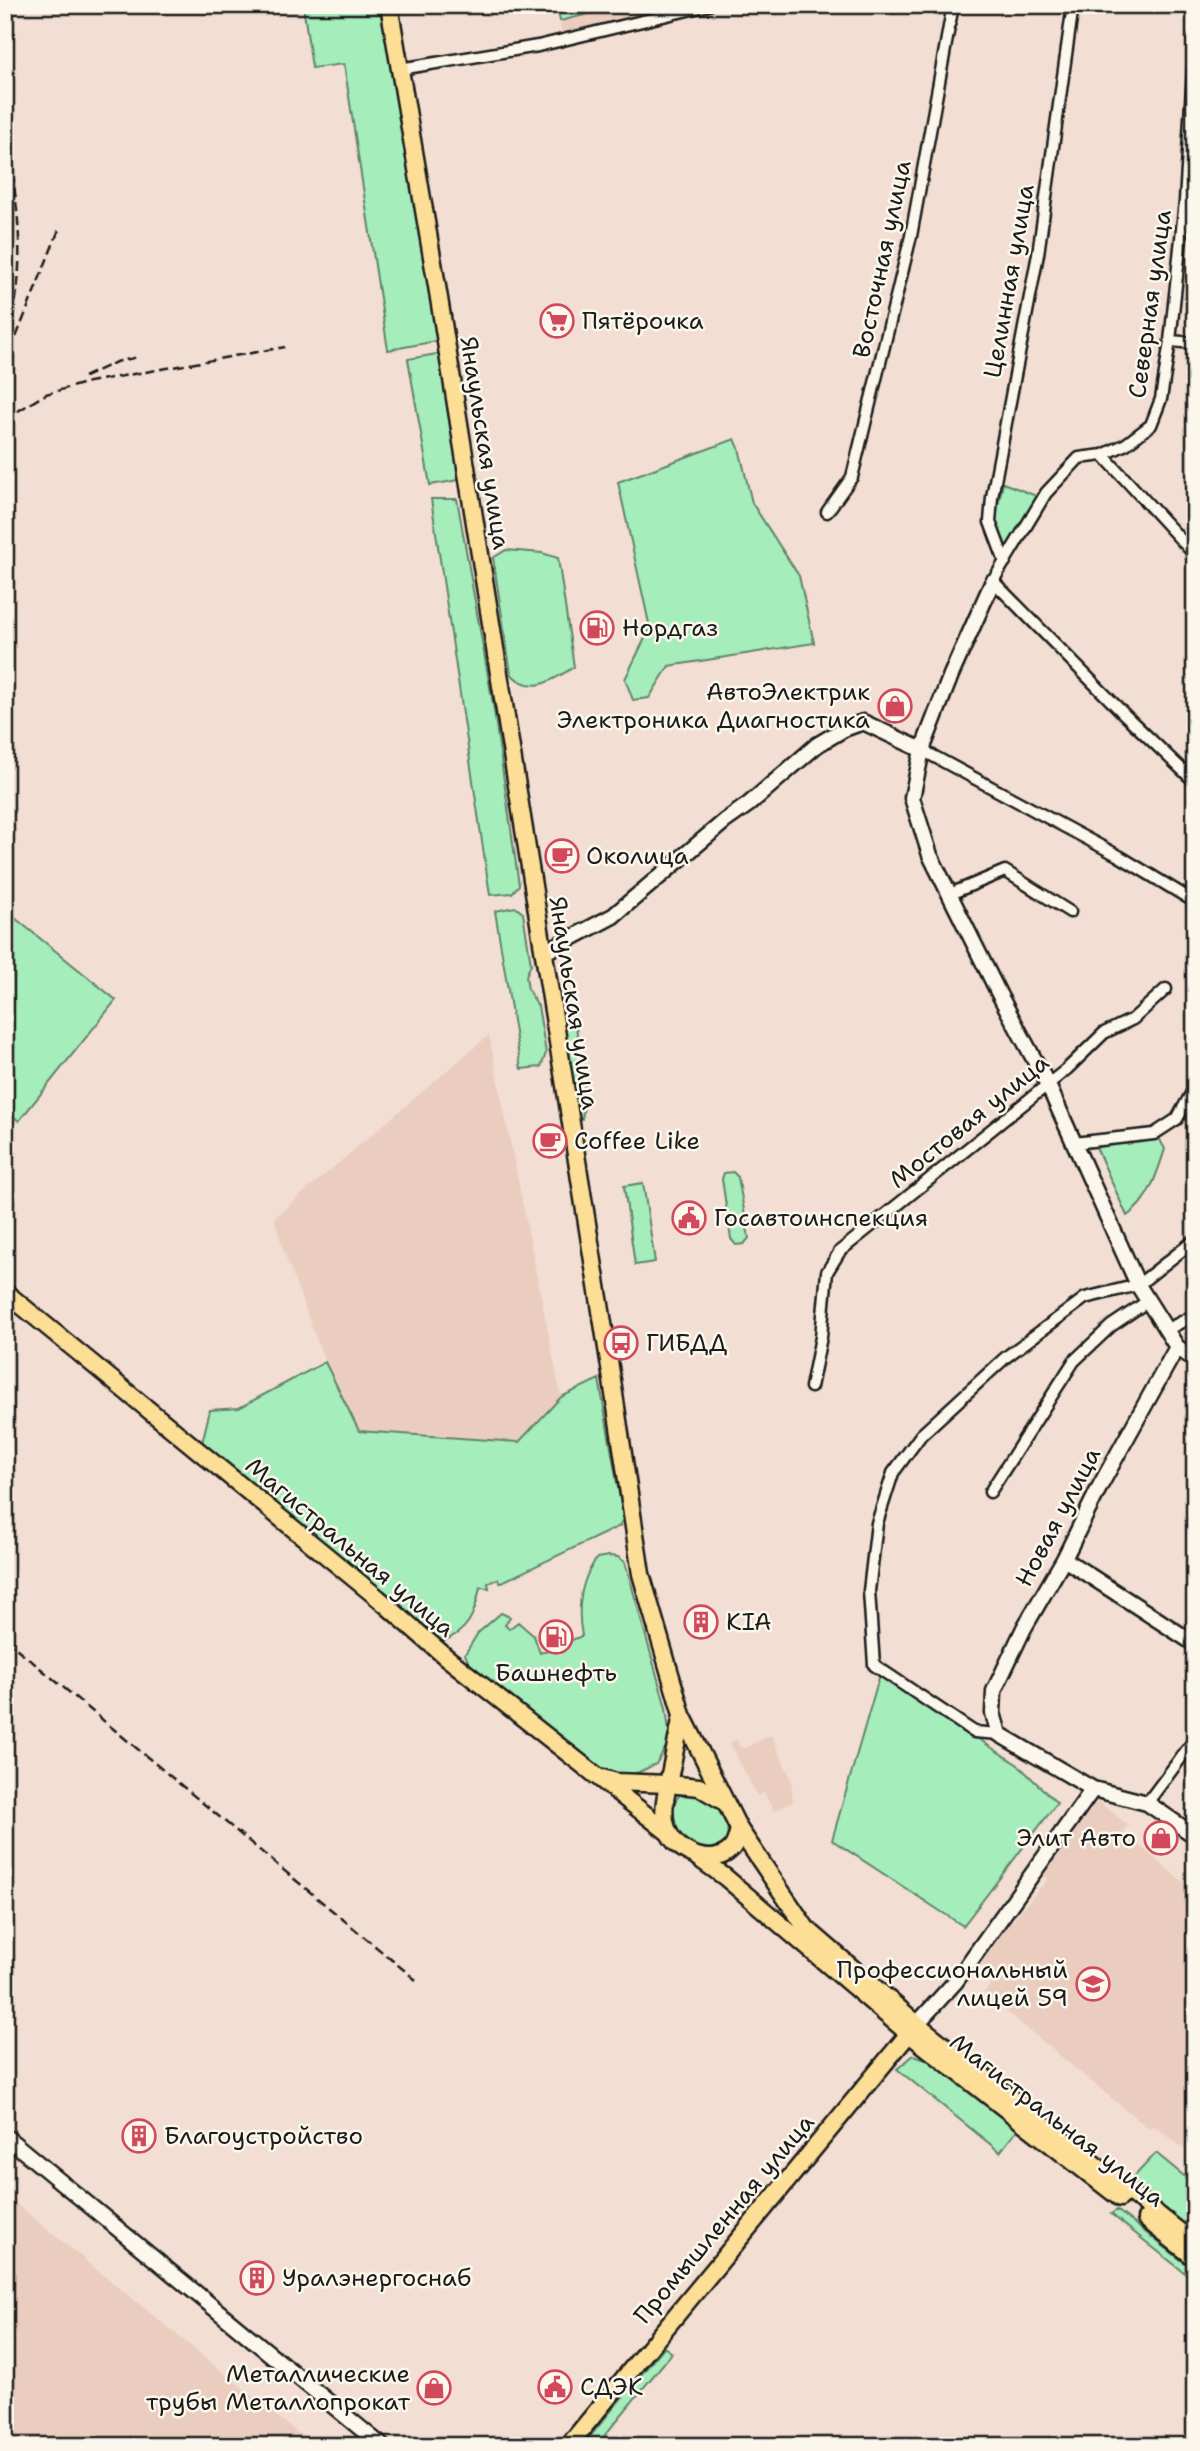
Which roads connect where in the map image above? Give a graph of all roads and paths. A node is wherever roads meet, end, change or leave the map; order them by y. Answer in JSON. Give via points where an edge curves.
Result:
{"nodes":[{"id":1,"x":389,"y":5,"type":"edge"},
{"id":2,"x":709,"y":5,"type":"edge"},
{"id":3,"x":953,"y":5,"type":"edge"},
{"id":4,"x":1073,"y":5,"type":"edge"},
{"id":5,"x":1195,"y":37,"type":"edge"},
{"id":6,"x":400,"y":69,"type":"junction"},
{"id":7,"x":1170,"y":341,"type":"junction"},
{"id":8,"x":1195,"y":343,"type":"edge"},
{"id":9,"x":1103,"y":455,"type":"junction"},
{"id":10,"x":827,"y":512,"type":"dead end"},
{"id":11,"x":1195,"y":555,"type":"edge"},
{"id":12,"x":1004,"y":562,"type":"junction"},
{"id":13,"x":993,"y":581,"type":"junction"},
{"id":14,"x":922,"y":750,"type":"junction"},
{"id":15,"x":1195,"y":782,"type":"edge"},
{"id":16,"x":950,"y":894,"type":"junction"},
{"id":17,"x":1195,"y":902,"type":"edge"},
{"id":18,"x":1070,"y":912,"type":"dead end"},
{"id":19,"x":543,"y":953,"type":"junction"},
{"id":20,"x":1166,"y":989,"type":"dead end"},
{"id":21,"x":1048,"y":1085,"type":"junction"},
{"id":22,"x":1195,"y":1087,"type":"edge"},
{"id":23,"x":1074,"y":1143,"type":"junction"},
{"id":24,"x":1195,"y":1240,"type":"edge"},
{"id":25,"x":1138,"y":1285,"type":"junction"},
{"id":26,"x":5,"y":1292,"type":"edge"},
{"id":27,"x":1149,"y":1301,"type":"junction"},
{"id":28,"x":1195,"y":1315,"type":"edge"},
{"id":29,"x":1166,"y":1330,"type":"junction"},
{"id":30,"x":1177,"y":1348,"type":"junction"},
{"id":31,"x":1195,"y":1360,"type":"edge"},
{"id":32,"x":811,"y":1387,"type":"dead end"},
{"id":33,"x":990,"y":1492,"type":"dead end"},
{"id":34,"x":1064,"y":1559,"type":"junction"},
{"id":35,"x":1195,"y":1644,"type":"edge"},
{"id":36,"x":682,"y":1715,"type":"junction"},
{"id":37,"x":999,"y":1734,"type":"junction"},
{"id":38,"x":1195,"y":1740,"type":"edge"},
{"id":39,"x":598,"y":1778,"type":"junction"},
{"id":40,"x":668,"y":1784,"type":"junction"},
{"id":41,"x":1093,"y":1789,"type":"junction"},
{"id":42,"x":725,"y":1802,"type":"junction"},
{"id":43,"x":1147,"y":1803,"type":"junction"},
{"id":44,"x":739,"y":1829,"type":"junction"},
{"id":45,"x":669,"y":1833,"type":"junction"},
{"id":46,"x":1195,"y":1836,"type":"edge"},
{"id":47,"x":697,"y":1857,"type":"junction"},
{"id":48,"x":913,"y":2028,"type":"junction"},
{"id":49,"x":5,"y":2136,"type":"edge"},
{"id":50,"x":1195,"y":2244,"type":"edge"},
{"id":51,"x":1195,"y":2258,"type":"edge"},
{"id":52,"x":382,"y":2446,"type":"edge"},
{"id":53,"x":568,"y":2446,"type":"edge"}],
"edges":[{"from":1,"to":6,"type":"main road","name":"Янаульская улица"},
{"from":2,"to":6,"type":"street","via":[[538,46]]},
{"from":3,"to":10,"type":"street","name":"Восточная улица","via":[[911,236],[852,477]]},
{"from":4,"to":12,"type":"street","name":"Целинная улица","via":[[1038,254],[992,497],[990,522]]},
{"from":5,"to":7,"type":"street","name":"Северная улица"},
{"from":6,"to":19,"type":"main road","name":"Янаульская улица"},
{"from":7,"to":8,"type":"street"},
{"from":7,"to":9,"type":"street","name":"Северная улица","via":[[1161,400],[1151,425]]},
{"from":9,"to":11,"type":"street"},
{"from":9,"to":12,"type":"street","name":"Северная улица","via":[[1079,458],[1046,493]]},
{"from":12,"to":13,"type":"street","name":"Северная улица"},
{"from":13,"to":14,"type":"street"},
{"from":13,"to":15,"type":"street"},
{"from":14,"to":16,"type":"street","via":[[912,798],[930,855]]},
{"from":14,"to":17,"type":"street"},
{"from":14,"to":19,"type":"street","via":[[863,722],[844,729],[799,759],[613,916]]},
{"from":16,"to":18,"type":"street","via":[[1005,871]]},
{"from":16,"to":21,"type":"street"},
{"from":19,"to":36,"type":"main road","name":"Янаульская улица","via":[[634,1536]]},
{"from":20,"to":21,"type":"street","name":"Мостовая улица","via":[[1133,1019],[1104,1033]]},
{"from":21,"to":23,"type":"street"},
{"from":21,"to":32,"type":"street","name":"Мостовая улица","via":[[840,1251],[827,1272]]},
{"from":22,"to":23,"type":"street","via":[[1177,1119],[1154,1134]]},
{"from":23,"to":25,"type":"street"},
{"from":24,"to":25,"type":"street"},
{"from":25,"to":27,"type":"street"},
{"from":25,"to":37,"type":"street","via":[[1085,1298],[1006,1357],[921,1434],[893,1474],[877,1523],[869,1591],[874,1665],[974,1732]]},
{"from":26,"to":39,"type":"main road","name":"Магистральная улица"},
{"from":27,"to":29,"type":"street"},
{"from":27,"to":33,"type":"street","via":[[1111,1326],[1074,1361]]},
{"from":28,"to":29,"type":"street"},
{"from":29,"to":30,"type":"street"},
{"from":30,"to":31,"type":"street"},
{"from":30,"to":34,"type":"street","name":"Новая улица"},
{"from":34,"to":35,"type":"street"},
{"from":34,"to":37,"type":"street","name":"Новая улица","via":[[994,1691],[993,1713]]},
{"from":36,"to":40,"type":"main road"},
{"from":36,"to":42,"type":"main road","name":"Магистральная улица"},
{"from":37,"to":41,"type":"street"},
{"from":38,"to":43,"type":"street"},
{"from":39,"to":40,"type":"main road"},
{"from":39,"to":45,"type":"main road","name":"Магистральная улица"},
{"from":40,"to":42,"type":"main road","via":[[699,1787]]},
{"from":40,"to":45,"type":"main road","via":[[664,1806]]},
{"from":41,"to":43,"type":"street"},
{"from":41,"to":48,"type":"street","via":[[956,1980]]},
{"from":42,"to":44,"type":"main road","name":"Магистральная улица"},
{"from":43,"to":46,"type":"street"},
{"from":44,"to":47,"type":"main road","via":[[730,1850],[712,1858]]},
{"from":44,"to":48,"type":"main road","name":"Магистральная улица","via":[[806,1927]]},
{"from":45,"to":47,"type":"main road","name":"Магистральная улица"},
{"from":47,"to":48,"type":"main road","name":"Магистральная улица"},
{"from":48,"to":50,"type":"main road","name":"Магистральная улица"},
{"from":48,"to":51,"type":"main road","name":"Магистральная улица"},
{"from":48,"to":53,"type":"main road","name":"Промышленная улица"},
{"from":49,"to":52,"type":"street"}]}
